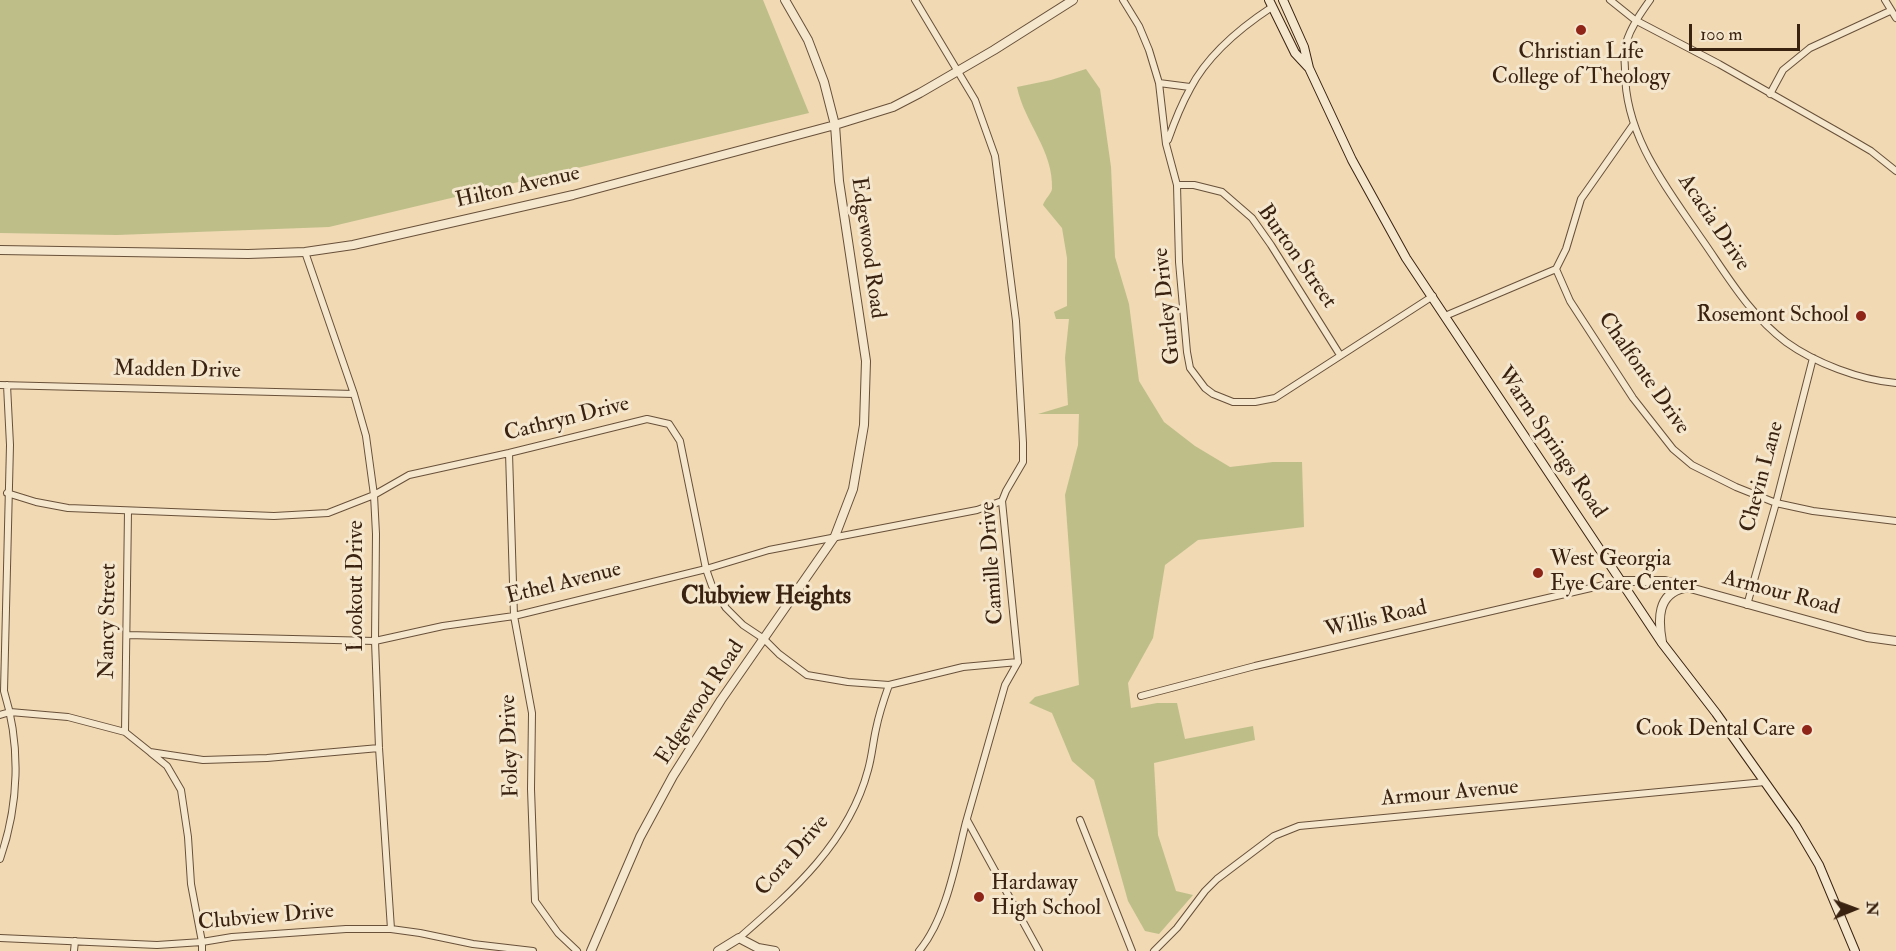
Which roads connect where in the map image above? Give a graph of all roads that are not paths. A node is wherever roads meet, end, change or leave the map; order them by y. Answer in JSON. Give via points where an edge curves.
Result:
{"nodes":[{"id":1,"x":785,"y":0,"type":"edge"},
{"id":2,"x":915,"y":0,"type":"edge"},
{"id":3,"x":1073,"y":0,"type":"edge"},
{"id":4,"x":1123,"y":0,"type":"edge"},
{"id":5,"x":1282,"y":0,"type":"edge"},
{"id":6,"x":1610,"y":0,"type":"edge"},
{"id":7,"x":1650,"y":0,"type":"edge"},
{"id":8,"x":1885,"y":0,"type":"edge"},
{"id":9,"x":1271,"y":3,"type":"edge"},
{"id":10,"x":1890,"y":11,"type":"junction"},
{"id":11,"x":1896,"y":18,"type":"edge"},
{"id":12,"x":1635,"y":20,"type":"junction"},
{"id":13,"x":1309,"y":68,"type":"junction"},
{"id":14,"x":958,"y":71,"type":"junction"},
{"id":15,"x":1159,"y":83,"type":"junction"},
{"id":16,"x":1190,"y":87,"type":"junction"},
{"id":17,"x":1770,"y":94,"type":"junction"},
{"id":18,"x":1633,"y":125,"type":"junction"},
{"id":19,"x":835,"y":126,"type":"junction"},
{"id":20,"x":1166,"y":144,"type":"junction"},
{"id":21,"x":1896,"y":171,"type":"edge"},
{"id":22,"x":1176,"y":184,"type":"junction"},
{"id":23,"x":0,"y":250,"type":"edge"},
{"id":24,"x":305,"y":252,"type":"junction"},
{"id":25,"x":1556,"y":269,"type":"junction"},
{"id":26,"x":1433,"y":296,"type":"junction"},
{"id":27,"x":1445,"y":316,"type":"junction"},
{"id":28,"x":1340,"y":355,"type":"junction"},
{"id":29,"x":1813,"y":358,"type":"junction"},
{"id":30,"x":1896,"y":383,"type":"edge"},
{"id":31,"x":4,"y":385,"type":"edge"},
{"id":32,"x":354,"y":394,"type":"junction"},
{"id":33,"x":508,"y":453,"type":"junction"},
{"id":34,"x":7,"y":493,"type":"junction"},
{"id":35,"x":374,"y":495,"type":"junction"},
{"id":36,"x":1002,"y":501,"type":"junction"},
{"id":37,"x":1776,"y":503,"type":"junction"},
{"id":38,"x":129,"y":511,"type":"junction"},
{"id":39,"x":1896,"y":521,"type":"edge"},
{"id":40,"x":835,"y":536,"type":"junction"},
{"id":41,"x":706,"y":569,"type":"junction"},
{"id":42,"x":1621,"y":581,"type":"junction"},
{"id":43,"x":1686,"y":587,"type":"junction"},
{"id":44,"x":1747,"y":605,"type":"junction"},
{"id":45,"x":514,"y":616,"type":"junction"},
{"id":46,"x":127,"y":635,"type":"junction"},
{"id":47,"x":764,"y":639,"type":"junction"},
{"id":48,"x":375,"y":640,"type":"junction"},
{"id":49,"x":1896,"y":641,"type":"edge"},
{"id":50,"x":1662,"y":643,"type":"junction"},
{"id":51,"x":1018,"y":662,"type":"junction"},
{"id":52,"x":889,"y":685,"type":"junction"},
{"id":53,"x":1141,"y":696,"type":"dead end"},
{"id":54,"x":10,"y":712,"type":"junction"},
{"id":55,"x":0,"y":716,"type":"edge"},
{"id":56,"x":125,"y":732,"type":"junction"},
{"id":57,"x":379,"y":748,"type":"junction"},
{"id":58,"x":150,"y":752,"type":"junction"},
{"id":59,"x":1765,"y":782,"type":"junction"},
{"id":60,"x":967,"y":820,"type":"junction"},
{"id":61,"x":1080,"y":820,"type":"dead end"},
{"id":62,"x":0,"y":859,"type":"edge"},
{"id":63,"x":391,"y":929,"type":"junction"},
{"id":64,"x":0,"y":938,"type":"edge"},
{"id":65,"x":739,"y":938,"type":"junction"},
{"id":66,"x":75,"y":940,"type":"junction"},
{"id":67,"x":202,"y":942,"type":"junction"},
{"id":68,"x":74,"y":951,"type":"edge"},
{"id":69,"x":202,"y":951,"type":"edge"},
{"id":70,"x":533,"y":951,"type":"edge"},
{"id":71,"x":577,"y":951,"type":"edge"},
{"id":72,"x":591,"y":951,"type":"edge"},
{"id":73,"x":718,"y":951,"type":"edge"},
{"id":74,"x":776,"y":951,"type":"edge"},
{"id":75,"x":919,"y":951,"type":"edge"},
{"id":76,"x":1039,"y":951,"type":"edge"},
{"id":77,"x":1132,"y":951,"type":"edge"},
{"id":78,"x":1154,"y":951,"type":"edge"},
{"id":79,"x":1855,"y":951,"type":"edge"}],
"edges":[{"from":1,"to":19,"type":"street","name":"Edgewood Road","via":[[808,40]]},
{"from":2,"to":14,"type":"street","name":"Camille Drive"},
{"from":3,"to":14,"type":"street","name":"Hilton Avenue"},
{"from":4,"to":15,"type":"street","name":"Gurley Drive","via":[[1139,26]]},
{"from":5,"to":13,"type":"main road","name":"Warm Springs Road","via":[[1304,46]]},
{"from":6,"to":12,"type":"street"},
{"from":7,"to":12,"type":"street","name":"Acacia Drive"},
{"from":8,"to":10,"type":"street"},
{"from":9,"to":13,"type":"main road","name":"Warm Springs Road","via":[[1295,53]]},
{"from":9,"to":16,"type":"street","via":[[1239,30]]},
{"from":10,"to":11,"type":"street"},
{"from":10,"to":17,"type":"street","via":[[1803,53],[1783,70]]},
{"from":12,"to":17,"type":"street"},
{"from":12,"to":18,"type":"street","name":"Acacia Drive","via":[[1625,46],[1625,86]]},
{"from":13,"to":26,"type":"main road","name":"Warm Springs Road","via":[[1352,160],[1406,258]]},
{"from":14,"to":19,"type":"street","name":"Hilton Avenue","via":[[893,107]]},
{"from":14,"to":36,"type":"street","name":"Camille Drive","via":[[975,100],[995,156],[1016,321],[1023,462]]},
{"from":15,"to":16,"type":"street"},
{"from":15,"to":20,"type":"street","name":"Gurley Drive"},
{"from":16,"to":20,"type":"street"},
{"from":17,"to":21,"type":"street","via":[[1871,151]]},
{"from":18,"to":25,"type":"street","via":[[1581,199]]},
{"from":18,"to":29,"type":"street","name":"Acacia Drive","via":[[1653,167],[1748,306],[1787,342]]},
{"from":19,"to":24,"type":"street","name":"Hilton Avenue","via":[[573,195]]},
{"from":19,"to":40,"type":"street","name":"Edgewood Road","via":[[839,182],[866,361],[864,425],[853,489]]},
{"from":20,"to":22,"type":"street","name":"Gurley Drive"},
{"from":22,"to":28,"type":"street","name":"Burton Street","via":[[1222,192],[1252,219]]},
{"from":22,"to":28,"type":"street","name":"Gurley Drive","via":[[1187,352],[1190,368],[1205,388],[1233,402],[1275,398]]},
{"from":23,"to":24,"type":"street","name":"Hilton Avenue"},
{"from":24,"to":32,"type":"street","name":"Lookout Drive"},
{"from":25,"to":27,"type":"street"},
{"from":25,"to":37,"type":"street","name":"Chalfonte Drive","via":[[1570,301],[1599,347],[1673,449],[1692,465]]},
{"from":26,"to":27,"type":"main road","name":"Warm Springs Road"},
{"from":26,"to":28,"type":"street","name":"Gurley Drive"},
{"from":27,"to":42,"type":"main road","name":"Warm Springs Road"},
{"from":29,"to":30,"type":"street","name":"Acacia Drive","via":[[1841,370]]},
{"from":29,"to":37,"type":"street","name":"Chevin Lane"},
{"from":31,"to":32,"type":"street","name":"Madden Drive"},
{"from":31,"to":34,"type":"street","via":[[10,445]]},
{"from":32,"to":35,"type":"street","name":"Lookout Drive","via":[[366,436]]},
{"from":33,"to":35,"type":"street","name":"Cathryn Drive","via":[[409,475]]},
{"from":33,"to":41,"type":"street","name":"Cathryn Drive","via":[[647,419],[669,424],[680,441]]},
{"from":33,"to":45,"type":"street","name":"Foley Drive"},
{"from":34,"to":38,"type":"street","name":"Cathryn Drive","via":[[68,508]]},
{"from":34,"to":54,"type":"street","via":[[4,691]]},
{"from":35,"to":38,"type":"street","name":"Cathryn Drive","via":[[328,513],[274,516]]},
{"from":35,"to":48,"type":"street","name":"Lookout Drive"},
{"from":36,"to":40,"type":"street","name":"Ethel Avenue","via":[[968,512]]},
{"from":36,"to":51,"type":"street","name":"Camille Drive"},
{"from":37,"to":39,"type":"street","name":"Chalfonte Drive"},
{"from":37,"to":44,"type":"street","name":"Chevin Lane"},
{"from":38,"to":46,"type":"street","name":"Nancy Street"},
{"from":40,"to":41,"type":"street","name":"Ethel Avenue"},
{"from":40,"to":47,"type":"street","name":"Edgewood Road"},
{"from":41,"to":45,"type":"street","name":"Ethel Avenue"},
{"from":41,"to":47,"type":"street","name":"Cathryn Drive","via":[[726,608]]},
{"from":42,"to":43,"type":"street","name":"Armour Road","via":[[1665,581]]},
{"from":42,"to":50,"type":"main road","name":"Warm Springs Road"},
{"from":42,"to":53,"type":"street","name":"Willis Road"},
{"from":43,"to":44,"type":"street","name":"Armour Road"},
{"from":43,"to":50,"type":"street","via":[[1676,590],[1662,605],[1658,619]]},
{"from":44,"to":49,"type":"street","name":"Armour Road"},
{"from":45,"to":48,"type":"street","name":"Ethel Avenue"},
{"from":45,"to":71,"type":"street","name":"Foley Drive","via":[[532,713],[535,901]]},
{"from":46,"to":48,"type":"street","name":"Ethel Avenue"},
{"from":46,"to":56,"type":"street","name":"Nancy Street"},
{"from":47,"to":52,"type":"street","name":"Cathryn Drive","via":[[807,675]]},
{"from":47,"to":72,"type":"street","name":"Edgewood Road","via":[[673,776],[640,837]]},
{"from":48,"to":57,"type":"street","name":"Lookout Drive"},
{"from":50,"to":59,"type":"main road","name":"Warm Springs Road"},
{"from":51,"to":52,"type":"street","name":"Cathryn Drive","via":[[963,667]]},
{"from":51,"to":60,"type":"street","via":[[1005,685]]},
{"from":52,"to":65,"type":"street","name":"Cora Drive","via":[[868,770],[852,812],[834,842],[792,891]]},
{"from":54,"to":55,"type":"street"},
{"from":54,"to":56,"type":"street","via":[[68,717]]},
{"from":54,"to":62,"type":"street","via":[[15,742],[15,794]]},
{"from":56,"to":58,"type":"street"},
{"from":57,"to":58,"type":"street","via":[[202,760]]},
{"from":57,"to":63,"type":"street","name":"Lookout Drive"},
{"from":58,"to":67,"type":"street","via":[[167,766],[181,790]]},
{"from":59,"to":78,"type":"street","name":"Armour Avenue","via":[[1299,826],[1274,836],[1217,879]]},
{"from":59,"to":79,"type":"main road","name":"Warm Springs Road","via":[[1820,865]]},
{"from":60,"to":75,"type":"street","via":[[940,911]]},
{"from":60,"to":76,"type":"street"},
{"from":61,"to":77,"type":"street"},
{"from":63,"to":67,"type":"street","name":"Clubview Drive","via":[[346,929]]},
{"from":63,"to":70,"type":"street","name":"Clubview Drive"},
{"from":64,"to":66,"type":"street","name":"Clubview Drive"},
{"from":65,"to":73,"type":"street"},
{"from":65,"to":74,"type":"street","via":[[758,948]]},
{"from":66,"to":67,"type":"street","name":"Clubview Drive","via":[[157,945]]},
{"from":66,"to":68,"type":"street"},
{"from":67,"to":69,"type":"street"}]}
